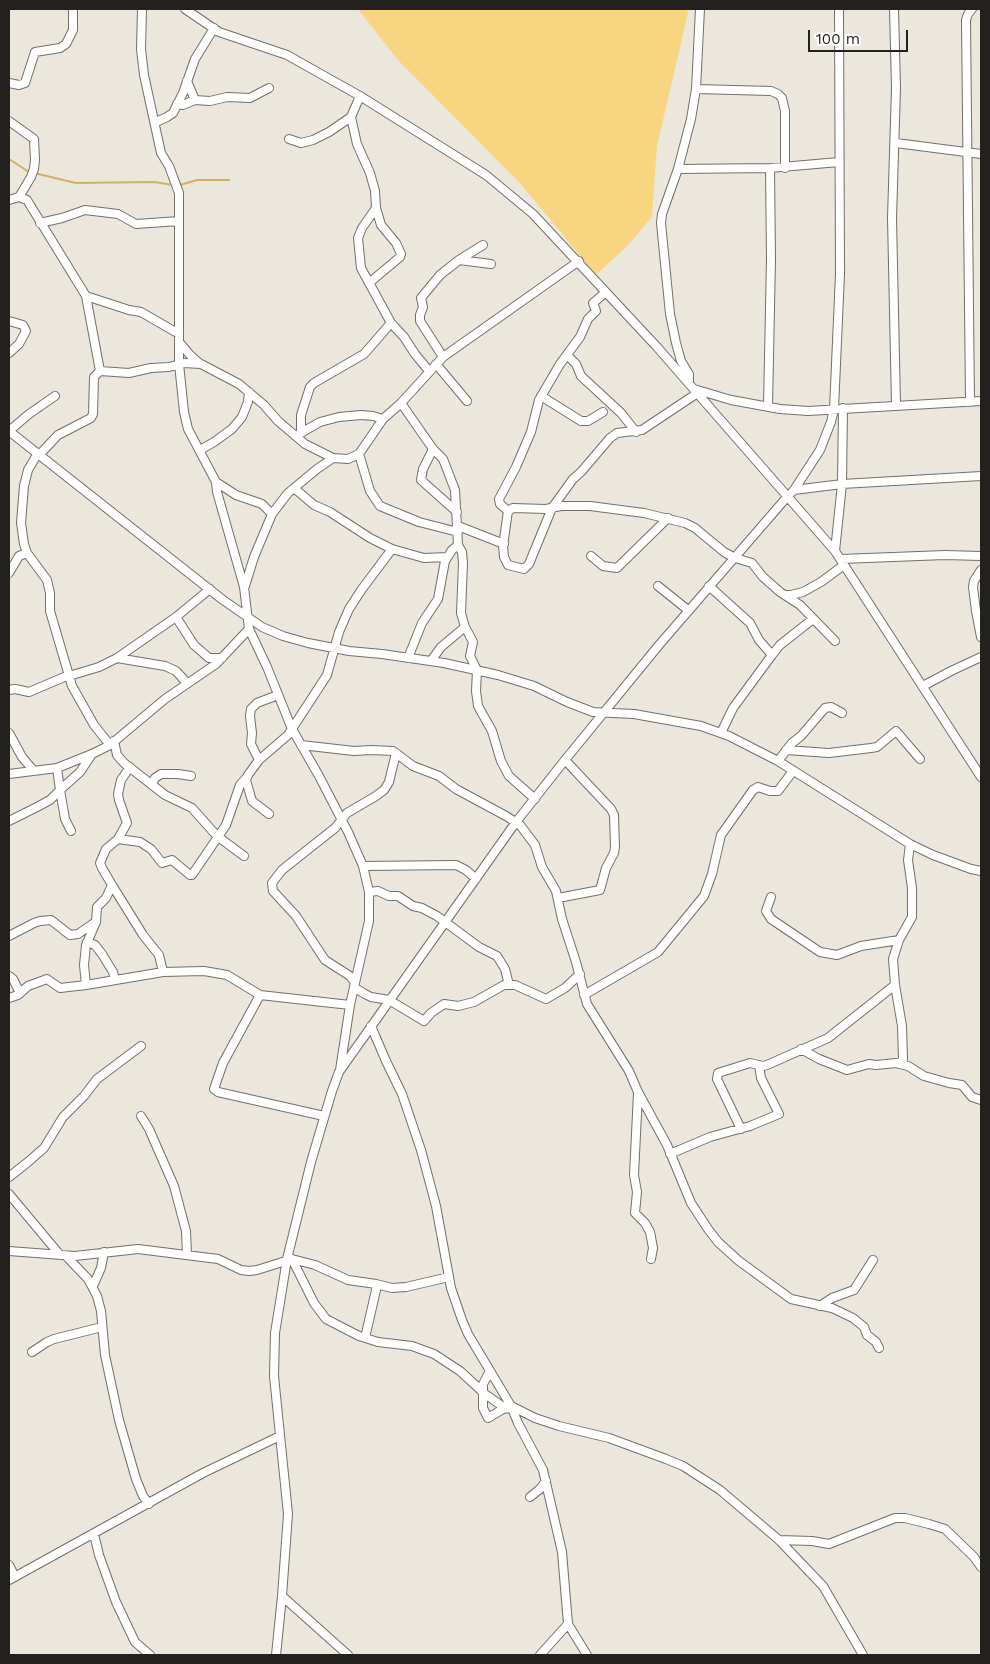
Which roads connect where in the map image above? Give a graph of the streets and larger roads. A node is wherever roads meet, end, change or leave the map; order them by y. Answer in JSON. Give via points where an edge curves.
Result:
{"nodes":[{"id":1,"x":73,"y":9,"type":"edge"},
{"id":2,"x":142,"y":9,"type":"edge"},
{"id":3,"x":185,"y":9,"type":"edge"},
{"id":4,"x":700,"y":9,"type":"edge"},
{"id":5,"x":839,"y":9,"type":"edge"},
{"id":6,"x":894,"y":9,"type":"edge"},
{"id":7,"x":972,"y":9,"type":"edge"},
{"id":8,"x":214,"y":28,"type":"junction"},
{"id":9,"x":188,"y":81,"type":"junction"},
{"id":10,"x":9,"y":84,"type":"edge"},
{"id":11,"x":269,"y":88,"type":"dead end"},
{"id":12,"x":696,"y":89,"type":"junction"},
{"id":13,"x":360,"y":96,"type":"junction"},
{"id":14,"x":195,"y":100,"type":"junction"},
{"id":15,"x":177,"y":104,"type":"junction"},
{"id":16,"x":351,"y":117,"type":"junction"},
{"id":17,"x":9,"y":121,"type":"edge"},
{"id":18,"x":156,"y":122,"type":"junction"},
{"id":19,"x":289,"y":139,"type":"dead end"},
{"id":20,"x":896,"y":143,"type":"junction"},
{"id":21,"x":966,"y":153,"type":"junction"},
{"id":22,"x":981,"y":154,"type":"edge"},
{"id":23,"x":839,"y":162,"type":"junction"},
{"id":24,"x":770,"y":168,"type":"junction"},
{"id":25,"x":785,"y":168,"type":"junction"},
{"id":26,"x":678,"y":169,"type":"junction"},
{"id":27,"x":19,"y":197,"type":"junction"},
{"id":28,"x":9,"y":200,"type":"edge"},
{"id":29,"x":376,"y":208,"type":"junction"},
{"id":30,"x":179,"y":221,"type":"junction"},
{"id":31,"x":40,"y":223,"type":"junction"},
{"id":32,"x":483,"y":245,"type":"dead end"},
{"id":33,"x":459,"y":260,"type":"junction"},
{"id":34,"x":579,"y":261,"type":"junction"},
{"id":35,"x":491,"y":264,"type":"dead end"},
{"id":36,"x":369,"y":283,"type":"junction"},
{"id":37,"x":606,"y":292,"type":"junction"},
{"id":38,"x":86,"y":296,"type":"junction"},
{"id":39,"x":9,"y":321,"type":"edge"},
{"id":40,"x":391,"y":323,"type":"junction"},
{"id":41,"x":179,"y":338,"type":"junction"},
{"id":42,"x":9,"y":353,"type":"edge"},
{"id":43,"x":567,"y":355,"type":"junction"},
{"id":44,"x":443,"y":357,"type":"junction"},
{"id":45,"x":179,"y":364,"type":"junction"},
{"id":46,"x":201,"y":364,"type":"junction"},
{"id":47,"x":436,"y":364,"type":"junction"},
{"id":48,"x":429,"y":370,"type":"junction"},
{"id":49,"x":100,"y":372,"type":"junction"},
{"id":50,"x":693,"y":389,"type":"junction"},
{"id":51,"x":249,"y":392,"type":"junction"},
{"id":52,"x":55,"y":396,"type":"dead end"},
{"id":53,"x":542,"y":396,"type":"junction"},
{"id":54,"x":467,"y":401,"type":"dead end"},
{"id":55,"x":981,"y":401,"type":"edge"},
{"id":56,"x":970,"y":402,"type":"junction"},
{"id":57,"x":401,"y":403,"type":"junction"},
{"id":58,"x":896,"y":405,"type":"junction"},
{"id":59,"x":768,"y":406,"type":"junction"},
{"id":60,"x":838,"y":409,"type":"junction"},
{"id":61,"x":603,"y":412,"type":"dead end"},
{"id":62,"x":383,"y":419,"type":"junction"},
{"id":63,"x":9,"y":431,"type":"edge"},
{"id":64,"x":636,"y":432,"type":"junction"},
{"id":65,"x":299,"y":434,"type":"junction"},
{"id":66,"x":433,"y":449,"type":"junction"},
{"id":67,"x":200,"y":450,"type":"junction"},
{"id":68,"x":39,"y":454,"type":"junction"},
{"id":69,"x":358,"y":454,"type":"junction"},
{"id":70,"x":333,"y":458,"type":"junction"},
{"id":71,"x":981,"y":476,"type":"edge"},
{"id":72,"x":216,"y":482,"type":"junction"},
{"id":73,"x":842,"y":484,"type":"junction"},
{"id":74,"x":294,"y":488,"type":"junction"},
{"id":75,"x":794,"y":490,"type":"junction"},
{"id":76,"x":787,"y":497,"type":"junction"},
{"id":77,"x":552,"y":508,"type":"junction"},
{"id":78,"x":508,"y":511,"type":"junction"},
{"id":79,"x":457,"y":512,"type":"junction"},
{"id":80,"x":272,"y":514,"type":"junction"},
{"id":81,"x":668,"y":518,"type":"junction"},
{"id":82,"x":458,"y":529,"type":"junction"},
{"id":83,"x":504,"y":544,"type":"junction"},
{"id":84,"x":458,"y":545,"type":"junction"},
{"id":85,"x":392,"y":549,"type":"junction"},
{"id":86,"x":834,"y":551,"type":"junction"},
{"id":87,"x":27,"y":553,"type":"junction"},
{"id":88,"x":590,"y":556,"type":"dead end"},
{"id":89,"x":981,"y":556,"type":"edge"},
{"id":90,"x":447,"y":557,"type":"junction"},
{"id":91,"x":735,"y":558,"type":"junction"},
{"id":92,"x":842,"y":562,"type":"junction"},
{"id":93,"x":981,"y":570,"type":"edge"},
{"id":94,"x":9,"y":573,"type":"edge"},
{"id":95,"x":658,"y":586,"type":"dead end"},
{"id":96,"x":709,"y":586,"type":"junction"},
{"id":97,"x":244,"y":587,"type":"junction"},
{"id":98,"x":210,"y":589,"type":"junction"},
{"id":99,"x":786,"y":595,"type":"junction"},
{"id":100,"x":688,"y":610,"type":"junction"},
{"id":101,"x":176,"y":617,"type":"junction"},
{"id":102,"x":247,"y":618,"type":"junction"},
{"id":103,"x":813,"y":619,"type":"junction"},
{"id":104,"x":465,"y":627,"type":"junction"},
{"id":105,"x":249,"y":629,"type":"junction"},
{"id":106,"x":981,"y":637,"type":"edge"},
{"id":107,"x":835,"y":641,"type":"dead end"},
{"id":108,"x":335,"y":648,"type":"junction"},
{"id":109,"x":772,"y":655,"type":"junction"},
{"id":110,"x":981,"y":657,"type":"edge"},
{"id":111,"x":117,"y":658,"type":"junction"},
{"id":112,"x":222,"y":658,"type":"junction"},
{"id":113,"x":408,"y":658,"type":"junction"},
{"id":114,"x":431,"y":661,"type":"junction"},
{"id":115,"x":477,"y":670,"type":"junction"},
{"id":116,"x":69,"y":675,"type":"junction"},
{"id":117,"x":187,"y":683,"type":"junction"},
{"id":118,"x":923,"y":686,"type":"junction"},
{"id":119,"x":9,"y":690,"type":"edge"},
{"id":120,"x":278,"y":695,"type":"junction"},
{"id":121,"x":604,"y":712,"type":"junction"},
{"id":122,"x":842,"y":712,"type":"dead end"},
{"id":123,"x":292,"y":730,"type":"junction"},
{"id":124,"x":9,"y":733,"type":"edge"},
{"id":125,"x":720,"y":733,"type":"junction"},
{"id":126,"x":112,"y":743,"type":"junction"},
{"id":127,"x":302,"y":745,"type":"junction"},
{"id":128,"x":786,"y":750,"type":"junction"},
{"id":129,"x":396,"y":753,"type":"junction"},
{"id":130,"x":92,"y":754,"type":"junction"},
{"id":131,"x":920,"y":759,"type":"dead end"},
{"id":132,"x":260,"y":760,"type":"junction"},
{"id":133,"x":565,"y":760,"type":"junction"},
{"id":134,"x":778,"y":761,"type":"junction"},
{"id":135,"x":130,"y":767,"type":"junction"},
{"id":136,"x":57,"y":768,"type":"junction"},
{"id":137,"x":33,"y":770,"type":"junction"},
{"id":138,"x":793,"y":771,"type":"junction"},
{"id":139,"x":9,"y":774,"type":"edge"},
{"id":140,"x":248,"y":775,"type":"junction"},
{"id":141,"x":191,"y":776,"type":"dead end"},
{"id":142,"x":981,"y":777,"type":"edge"},
{"id":143,"x":152,"y":784,"type":"junction"},
{"id":144,"x":60,"y":790,"type":"junction"},
{"id":145,"x":535,"y":799,"type":"junction"},
{"id":146,"x":269,"y":814,"type":"dead end"},
{"id":147,"x":342,"y":819,"type":"junction"},
{"id":148,"x":9,"y":821,"type":"edge"},
{"id":149,"x":516,"y":822,"type":"junction"},
{"id":150,"x":71,"y":830,"type":"dead end"},
{"id":151,"x":217,"y":836,"type":"junction"},
{"id":152,"x":118,"y":839,"type":"junction"},
{"id":153,"x":910,"y":844,"type":"junction"},
{"id":154,"x":244,"y":856,"type":"dead end"},
{"id":155,"x":363,"y":866,"type":"junction"},
{"id":156,"x":981,"y":871,"type":"edge"},
{"id":157,"x":476,"y":879,"type":"junction"},
{"id":158,"x":112,"y":885,"type":"junction"},
{"id":159,"x":369,"y":892,"type":"junction"},
{"id":160,"x":771,"y":897,"type":"dead end"},
{"id":161,"x":558,"y":898,"type":"junction"},
{"id":162,"x":96,"y":922,"type":"junction"},
{"id":163,"x":445,"y":922,"type":"junction"},
{"id":164,"x":9,"y":936,"type":"edge"},
{"id":165,"x":899,"y":940,"type":"junction"},
{"id":166,"x":87,"y":942,"type":"junction"},
{"id":167,"x":163,"y":972,"type":"junction"},
{"id":168,"x":580,"y":974,"type":"junction"},
{"id":169,"x":9,"y":976,"type":"edge"},
{"id":170,"x":115,"y":980,"type":"junction"},
{"id":171,"x":86,"y":985,"type":"junction"},
{"id":172,"x":509,"y":985,"type":"junction"},
{"id":173,"x":895,"y":985,"type":"junction"},
{"id":174,"x":355,"y":988,"type":"junction"},
{"id":175,"x":20,"y":993,"type":"junction"},
{"id":176,"x":584,"y":995,"type":"junction"},
{"id":177,"x":260,"y":996,"type":"junction"},
{"id":178,"x":9,"y":998,"type":"edge"},
{"id":179,"x":389,"y":1000,"type":"junction"},
{"id":180,"x":350,"y":1005,"type":"junction"},
{"id":181,"x":371,"y":1026,"type":"junction"},
{"id":182,"x":141,"y":1046,"type":"dead end"},
{"id":183,"x":801,"y":1049,"type":"junction"},
{"id":184,"x":899,"y":1064,"type":"junction"},
{"id":185,"x":759,"y":1065,"type":"junction"},
{"id":186,"x":339,"y":1072,"type":"junction"},
{"id":187,"x":638,"y":1092,"type":"junction"},
{"id":188,"x":981,"y":1100,"type":"edge"},
{"id":189,"x":141,"y":1116,"type":"dead end"},
{"id":190,"x":324,"y":1116,"type":"junction"},
{"id":191,"x":741,"y":1129,"type":"junction"},
{"id":192,"x":670,"y":1154,"type":"junction"},
{"id":193,"x":9,"y":1177,"type":"edge"},
{"id":194,"x":9,"y":1194,"type":"edge"},
{"id":195,"x":9,"y":1251,"type":"edge"},
{"id":196,"x":104,"y":1252,"type":"junction"},
{"id":197,"x":187,"y":1254,"type":"junction"},
{"id":198,"x":63,"y":1256,"type":"junction"},
{"id":199,"x":290,"y":1259,"type":"junction"},
{"id":200,"x":651,"y":1259,"type":"dead end"},
{"id":201,"x":873,"y":1260,"type":"dead end"},
{"id":202,"x":449,"y":1277,"type":"junction"},
{"id":203,"x":376,"y":1284,"type":"junction"},
{"id":204,"x":93,"y":1286,"type":"junction"},
{"id":205,"x":820,"y":1306,"type":"junction"},
{"id":206,"x":102,"y":1327,"type":"junction"},
{"id":207,"x":365,"y":1338,"type":"junction"},
{"id":208,"x":879,"y":1348,"type":"dead end"},
{"id":209,"x":32,"y":1352,"type":"dead end"},
{"id":210,"x":490,"y":1371,"type":"junction"},
{"id":211,"x":483,"y":1392,"type":"junction"},
{"id":212,"x":510,"y":1407,"type":"junction"},
{"id":213,"x":280,"y":1436,"type":"junction"},
{"id":214,"x":546,"y":1481,"type":"junction"},
{"id":215,"x":530,"y":1497,"type":"dead end"},
{"id":216,"x":149,"y":1504,"type":"junction"},
{"id":217,"x":94,"y":1534,"type":"junction"},
{"id":218,"x":779,"y":1540,"type":"junction"},
{"id":219,"x":9,"y":1565,"type":"edge"},
{"id":220,"x":981,"y":1566,"type":"edge"},
{"id":221,"x":12,"y":1579,"type":"edge"},
{"id":222,"x":282,"y":1596,"type":"junction"},
{"id":223,"x":568,"y":1624,"type":"junction"},
{"id":224,"x":150,"y":1655,"type":"edge"},
{"id":225,"x":276,"y":1655,"type":"edge"},
{"id":226,"x":348,"y":1655,"type":"edge"},
{"id":227,"x":540,"y":1655,"type":"edge"},
{"id":228,"x":587,"y":1655,"type":"edge"},
{"id":229,"x":863,"y":1655,"type":"edge"}],
"edges":[{"from":1,"to":10,"type":"street","via":[[73,30],[66,44],[60,48],[37,50],[25,83]]},
{"from":2,"to":18,"type":"street","via":[[144,75]]},
{"from":3,"to":8,"type":"street"},
{"from":4,"to":12,"type":"street"},
{"from":5,"to":23,"type":"street"},
{"from":6,"to":20,"type":"street"},
{"from":7,"to":21,"type":"street","via":[[966,20]]},
{"from":8,"to":9,"type":"street","via":[[195,60]]},
{"from":8,"to":13,"type":"street","via":[[287,55]]},
{"from":9,"to":14,"type":"street"},
{"from":9,"to":15,"type":"street"},
{"from":11,"to":14,"type":"street","via":[[250,98]]},
{"from":12,"to":25,"type":"street","via":[[771,91],[778,94],[785,111]]},
{"from":12,"to":26,"type":"street"},
{"from":13,"to":16,"type":"street"},
{"from":13,"to":34,"type":"street","via":[[493,180],[533,214]]},
{"from":14,"to":15,"type":"street"},
{"from":15,"to":18,"type":"street","via":[[173,113]]},
{"from":16,"to":19,"type":"street","via":[[313,140],[301,143]]},
{"from":16,"to":29,"type":"street","via":[[357,144],[375,191]]},
{"from":17,"to":27,"type":"street","via":[[35,140],[34,169]]},
{"from":18,"to":30,"type":"street","via":[[161,153],[179,193]]},
{"from":20,"to":21,"type":"street"},
{"from":20,"to":58,"type":"street","via":[[892,218]]},
{"from":21,"to":22,"type":"street"},
{"from":21,"to":56,"type":"street"},
{"from":23,"to":25,"type":"street"},
{"from":23,"to":60,"type":"street"},
{"from":24,"to":25,"type":"street"},
{"from":24,"to":26,"type":"street"},
{"from":24,"to":59,"type":"street"},
{"from":26,"to":50,"type":"street","via":[[662,214],[662,231],[670,314],[681,361]]},
{"from":27,"to":28,"type":"street"},
{"from":27,"to":31,"type":"street","via":[[26,200]]},
{"from":29,"to":36,"type":"street","via":[[358,238],[361,268]]},
{"from":29,"to":36,"type":"street","via":[[382,225],[396,243],[401,256]]},
{"from":30,"to":31,"type":"street","via":[[136,224],[118,214],[85,210]]},
{"from":30,"to":41,"type":"street"},
{"from":31,"to":38,"type":"street"},
{"from":32,"to":33,"type":"street"},
{"from":33,"to":35,"type":"street"},
{"from":33,"to":44,"type":"street","via":[[440,275],[421,298],[420,321]]},
{"from":34,"to":37,"type":"street"},
{"from":34,"to":44,"type":"street"},
{"from":36,"to":40,"type":"street"},
{"from":37,"to":43,"type":"street","via":[[594,303],[596,311]]},
{"from":37,"to":50,"type":"street"},
{"from":38,"to":41,"type":"street","via":[[141,312]]},
{"from":38,"to":49,"type":"street"},
{"from":39,"to":42,"type":"street","via":[[23,325],[26,331]]},
{"from":40,"to":48,"type":"street"},
{"from":40,"to":65,"type":"street","via":[[364,354],[310,387],[300,415]]},
{"from":41,"to":45,"type":"street"},
{"from":41,"to":46,"type":"street","via":[[190,355]]},
{"from":43,"to":53,"type":"street"},
{"from":43,"to":64,"type":"street","via":[[581,376],[621,413]]},
{"from":44,"to":47,"type":"street"},
{"from":45,"to":46,"type":"street"},
{"from":45,"to":49,"type":"street","via":[[129,373]]},
{"from":45,"to":67,"type":"street","via":[[188,429]]},
{"from":46,"to":51,"type":"street"},
{"from":47,"to":48,"type":"street"},
{"from":47,"to":54,"type":"street"},
{"from":48,"to":57,"type":"street"},
{"from":49,"to":68,"type":"street","via":[[94,377],[94,414],[58,435]]},
{"from":50,"to":59,"type":"street"},
{"from":50,"to":64,"type":"street"},
{"from":50,"to":76,"type":"street"},
{"from":51,"to":65,"type":"street","via":[[278,422]]},
{"from":51,"to":67,"type":"street","via":[[242,417],[232,429]]},
{"from":52,"to":63,"type":"street"},
{"from":53,"to":61,"type":"street","via":[[581,421],[588,421]]},
{"from":53,"to":78,"type":"street","via":[[531,432],[499,499]]},
{"from":55,"to":56,"type":"street"},
{"from":56,"to":58,"type":"street"},
{"from":57,"to":62,"type":"street"},
{"from":57,"to":66,"type":"street"},
{"from":58,"to":60,"type":"street"},
{"from":59,"to":60,"type":"street","via":[[808,411]]},
{"from":60,"to":73,"type":"street"},
{"from":60,"to":75,"type":"street","via":[[820,450]]},
{"from":62,"to":65,"type":"street","via":[[361,415],[339,417],[320,422]]},
{"from":62,"to":69,"type":"street"},
{"from":63,"to":68,"type":"street"},
{"from":64,"to":77,"type":"street","via":[[617,433],[610,438]]},
{"from":65,"to":70,"type":"street","via":[[310,448]]},
{"from":66,"to":79,"type":"street","via":[[447,466],[455,490]]},
{"from":66,"to":79,"type":"street","via":[[421,480]]},
{"from":67,"to":72,"type":"street"},
{"from":68,"to":87,"type":"street","via":[[28,470],[22,500],[21,523]]},
{"from":68,"to":98,"type":"street"},
{"from":69,"to":70,"type":"street","via":[[348,459]]},
{"from":69,"to":82,"type":"street","via":[[370,491],[380,506],[419,522]]},
{"from":70,"to":74,"type":"street"},
{"from":71,"to":73,"type":"street"},
{"from":72,"to":80,"type":"street","via":[[236,495],[262,504]]},
{"from":72,"to":97,"type":"street"},
{"from":73,"to":75,"type":"street"},
{"from":73,"to":86,"type":"street"},
{"from":74,"to":80,"type":"street"},
{"from":74,"to":85,"type":"street","via":[[314,505]]},
{"from":75,"to":76,"type":"street"},
{"from":76,"to":86,"type":"street"},
{"from":76,"to":91,"type":"street"},
{"from":77,"to":78,"type":"street","via":[[513,508]]},
{"from":77,"to":81,"type":"street","via":[[590,506]]},
{"from":77,"to":83,"type":"street","via":[[527,567],[520,569],[508,565]]},
{"from":78,"to":83,"type":"street"},
{"from":79,"to":82,"type":"street"},
{"from":80,"to":97,"type":"street"},
{"from":81,"to":88,"type":"street","via":[[617,568],[604,566]]},
{"from":81,"to":91,"type":"street","via":[[695,528]]},
{"from":82,"to":83,"type":"street"},
{"from":82,"to":84,"type":"street"},
{"from":84,"to":90,"type":"street"},
{"from":84,"to":104,"type":"street","via":[[463,558],[461,613]]},
{"from":85,"to":90,"type":"street","via":[[424,558]]},
{"from":85,"to":108,"type":"street","via":[[348,609]]},
{"from":86,"to":92,"type":"street"},
{"from":87,"to":94,"type":"street","via":[[20,556]]},
{"from":87,"to":116,"type":"street","via":[[47,580],[50,611]]},
{"from":89,"to":92,"type":"street","via":[[945,555]]},
{"from":90,"to":113,"type":"street","via":[[438,599],[422,623]]},
{"from":91,"to":96,"type":"street"},
{"from":91,"to":99,"type":"street","via":[[752,563],[763,577]]},
{"from":92,"to":99,"type":"street","via":[[821,582],[803,592]]},
{"from":92,"to":118,"type":"street"},
{"from":93,"to":106,"type":"street","via":[[973,587]]},
{"from":95,"to":100,"type":"street"},
{"from":96,"to":100,"type":"street"},
{"from":96,"to":109,"type":"street","via":[[753,626],[759,640]]},
{"from":97,"to":102,"type":"street"},
{"from":98,"to":101,"type":"street"},
{"from":98,"to":102,"type":"street"},
{"from":99,"to":103,"type":"street"},
{"from":100,"to":121,"type":"street"},
{"from":101,"to":111,"type":"street"},
{"from":101,"to":112,"type":"street","via":[[200,651],[210,658]]},
{"from":102,"to":105,"type":"street"},
{"from":102,"to":108,"type":"street","via":[[283,636]]},
{"from":103,"to":107,"type":"street"},
{"from":103,"to":109,"type":"street"},
{"from":104,"to":114,"type":"street","via":[[441,647]]},
{"from":104,"to":115,"type":"street","via":[[473,642],[470,656]]},
{"from":105,"to":112,"type":"street"},
{"from":105,"to":120,"type":"street"},
{"from":108,"to":113,"type":"street"},
{"from":108,"to":123,"type":"street","via":[[327,675]]},
{"from":109,"to":125,"type":"street","via":[[733,708]]},
{"from":110,"to":118,"type":"street"},
{"from":111,"to":116,"type":"street","via":[[100,667]]},
{"from":111,"to":117,"type":"street","via":[[165,666],[176,671]]},
{"from":112,"to":117,"type":"street"},
{"from":113,"to":114,"type":"street"},
{"from":114,"to":115,"type":"street"},
{"from":115,"to":121,"type":"street","via":[[534,686],[582,709]]},
{"from":115,"to":145,"type":"street","via":[[478,706],[495,736],[505,769]]},
{"from":116,"to":119,"type":"street","via":[[29,692]]},
{"from":116,"to":126,"type":"street","via":[[94,725]]},
{"from":117,"to":126,"type":"street"},
{"from":118,"to":142,"type":"street"},
{"from":120,"to":123,"type":"street"},
{"from":120,"to":132,"type":"street","via":[[257,703],[251,709],[251,744]]},
{"from":121,"to":125,"type":"street","via":[[676,721]]},
{"from":121,"to":133,"type":"street"},
{"from":122,"to":128,"type":"street","via":[[831,706],[825,708]]},
{"from":123,"to":127,"type":"street"},
{"from":123,"to":132,"type":"street"},
{"from":124,"to":137,"type":"street"},
{"from":125,"to":134,"type":"street"},
{"from":126,"to":130,"type":"street"},
{"from":126,"to":135,"type":"street","via":[[117,754]]},
{"from":127,"to":129,"type":"street"},
{"from":127,"to":147,"type":"street"},
{"from":128,"to":131,"type":"street","via":[[828,753],[877,747],[896,731]]},
{"from":128,"to":134,"type":"street"},
{"from":129,"to":147,"type":"street","via":[[386,786]]},
{"from":129,"to":149,"type":"street","via":[[413,766],[439,776]]},
{"from":130,"to":136,"type":"street"},
{"from":130,"to":144,"type":"street","via":[[80,772]]},
{"from":132,"to":140,"type":"street"},
{"from":133,"to":145,"type":"street"},
{"from":133,"to":161,"type":"street","via":[[611,809],[615,847],[600,890]]},
{"from":134,"to":138,"type":"street"},
{"from":135,"to":143,"type":"street"},
{"from":135,"to":152,"type":"street","via":[[118,794],[127,823]]},
{"from":136,"to":137,"type":"street"},
{"from":136,"to":144,"type":"street"},
{"from":137,"to":139,"type":"street"},
{"from":138,"to":153,"type":"street"},
{"from":138,"to":176,"type":"street","via":[[778,791],[758,787],[753,790],[721,835],[704,896],[658,952]]},
{"from":140,"to":146,"type":"street","via":[[246,780],[252,801]]},
{"from":140,"to":151,"type":"street","via":[[240,785],[226,825]]},
{"from":141,"to":143,"type":"street","via":[[161,774]]},
{"from":143,"to":151,"type":"street","via":[[165,796],[192,808]]},
{"from":144,"to":148,"type":"street","via":[[50,800]]},
{"from":144,"to":150,"type":"street","via":[[64,814]]},
{"from":145,"to":149,"type":"street"},
{"from":147,"to":155,"type":"street"},
{"from":147,"to":174,"type":"street","via":[[309,851],[282,870],[272,887],[325,960],[352,978]]},
{"from":149,"to":157,"type":"street"},
{"from":149,"to":161,"type":"street","via":[[535,845]]},
{"from":151,"to":152,"type":"street","via":[[194,874],[190,875],[172,860],[162,863],[144,844]]},
{"from":151,"to":154,"type":"street"},
{"from":152,"to":158,"type":"street","via":[[106,849],[100,862]]},
{"from":153,"to":156,"type":"street"},
{"from":153,"to":165,"type":"street","via":[[912,912],[910,923]]},
{"from":155,"to":157,"type":"street","via":[[456,865]]},
{"from":155,"to":159,"type":"street"},
{"from":157,"to":163,"type":"street"},
{"from":158,"to":162,"type":"street","via":[[97,907]]},
{"from":158,"to":167,"type":"street","via":[[159,955]]},
{"from":159,"to":163,"type":"street","via":[[398,896]]},
{"from":159,"to":174,"type":"street","via":[[369,921]]},
{"from":160,"to":165,"type":"street","via":[[766,911],[771,920],[820,952],[837,955],[861,946]]},
{"from":161,"to":168,"type":"street"},
{"from":162,"to":164,"type":"street","via":[[78,934],[70,935],[51,920],[40,921]]},
{"from":162,"to":166,"type":"street"},
{"from":163,"to":172,"type":"street","via":[[497,956]]},
{"from":163,"to":179,"type":"street"},
{"from":165,"to":173,"type":"street","via":[[893,959]]},
{"from":166,"to":170,"type":"street","via":[[95,945],[102,954]]},
{"from":166,"to":171,"type":"street","via":[[84,961]]},
{"from":167,"to":170,"type":"street"},
{"from":167,"to":177,"type":"street","via":[[223,974]]},
{"from":168,"to":172,"type":"street","via":[[546,998]]},
{"from":168,"to":176,"type":"street"},
{"from":169,"to":175,"type":"street"},
{"from":170,"to":171,"type":"street"},
{"from":171,"to":175,"type":"street","via":[[60,988],[47,979],[28,986]]},
{"from":172,"to":179,"type":"street","via":[[497,988],[477,1001],[460,1006],[442,1005],[424,1021]]},
{"from":173,"to":183,"type":"street","via":[[828,1038]]},
{"from":173,"to":184,"type":"street","via":[[902,1026],[902,1059]]},
{"from":174,"to":179,"type":"street","via":[[371,997]]},
{"from":174,"to":180,"type":"street"},
{"from":175,"to":178,"type":"street"},
{"from":176,"to":187,"type":"street","via":[[586,1004],[622,1058]]},
{"from":177,"to":180,"type":"street"},
{"from":177,"to":190,"type":"street","via":[[223,1063],[216,1091]]},
{"from":179,"to":181,"type":"street"},
{"from":180,"to":186,"type":"street"},
{"from":181,"to":186,"type":"street"},
{"from":181,"to":202,"type":"street","via":[[402,1094],[421,1150],[436,1206]]},
{"from":182,"to":193,"type":"street","via":[[97,1079],[60,1120],[44,1148]]},
{"from":183,"to":184,"type":"street","via":[[847,1070],[869,1064]]},
{"from":183,"to":185,"type":"street","via":[[767,1065]]},
{"from":184,"to":188,"type":"street","via":[[924,1076],[960,1083],[972,1097]]},
{"from":185,"to":191,"type":"street","via":[[761,1078],[779,1114]]},
{"from":185,"to":191,"type":"street","via":[[750,1063],[721,1071],[716,1076]]},
{"from":186,"to":190,"type":"street"},
{"from":187,"to":192,"type":"street"},
{"from":187,"to":200,"type":"street","via":[[635,1213],[650,1232]]},
{"from":189,"to":197,"type":"street","via":[[174,1186],[186,1231]]},
{"from":190,"to":199,"type":"street"},
{"from":191,"to":192,"type":"street"},
{"from":192,"to":205,"type":"street","via":[[691,1203],[718,1242],[791,1299]]},
{"from":194,"to":198,"type":"street"},
{"from":195,"to":198,"type":"street"},
{"from":196,"to":197,"type":"street","via":[[138,1249]]},
{"from":196,"to":198,"type":"street"},
{"from":196,"to":204,"type":"street","via":[[102,1268]]},
{"from":197,"to":199,"type":"street","via":[[218,1258],[249,1271]]},
{"from":198,"to":204,"type":"street"},
{"from":199,"to":203,"type":"street","via":[[315,1265],[348,1280]]},
{"from":199,"to":207,"type":"street","via":[[319,1312],[340,1327]]},
{"from":199,"to":213,"type":"street","via":[[278,1310],[273,1353]]},
{"from":201,"to":205,"type":"street","via":[[854,1290]]},
{"from":202,"to":203,"type":"street","via":[[399,1289]]},
{"from":202,"to":210,"type":"street","via":[[468,1334]]},
{"from":203,"to":207,"type":"street"},
{"from":204,"to":206,"type":"street"},
{"from":205,"to":208,"type":"street","via":[[853,1318]]},
{"from":206,"to":209,"type":"street","via":[[54,1339]]},
{"from":206,"to":216,"type":"street","via":[[126,1448],[143,1496]]},
{"from":207,"to":211,"type":"street","via":[[428,1352],[460,1371]]},
{"from":210,"to":211,"type":"street"},
{"from":210,"to":212,"type":"street"},
{"from":211,"to":212,"type":"street"},
{"from":211,"to":212,"type":"street","via":[[483,1408],[488,1418]]},
{"from":212,"to":214,"type":"street","via":[[539,1460]]},
{"from":212,"to":218,"type":"street","via":[[559,1426],[610,1438],[683,1466],[720,1490]]},
{"from":213,"to":216,"type":"street"},
{"from":213,"to":222,"type":"street","via":[[288,1514]]},
{"from":214,"to":215,"type":"street"},
{"from":214,"to":223,"type":"street","via":[[562,1552]]},
{"from":216,"to":217,"type":"street"},
{"from":217,"to":221,"type":"street"},
{"from":217,"to":224,"type":"street","via":[[116,1602],[135,1642]]},
{"from":218,"to":220,"type":"street","via":[[829,1544],[896,1518],[905,1518],[945,1530]]},
{"from":218,"to":229,"type":"street","via":[[823,1586]]},
{"from":219,"to":221,"type":"street"},
{"from":222,"to":225,"type":"street"},
{"from":222,"to":226,"type":"street"},
{"from":223,"to":227,"type":"street"},
{"from":223,"to":228,"type":"street"}]}
